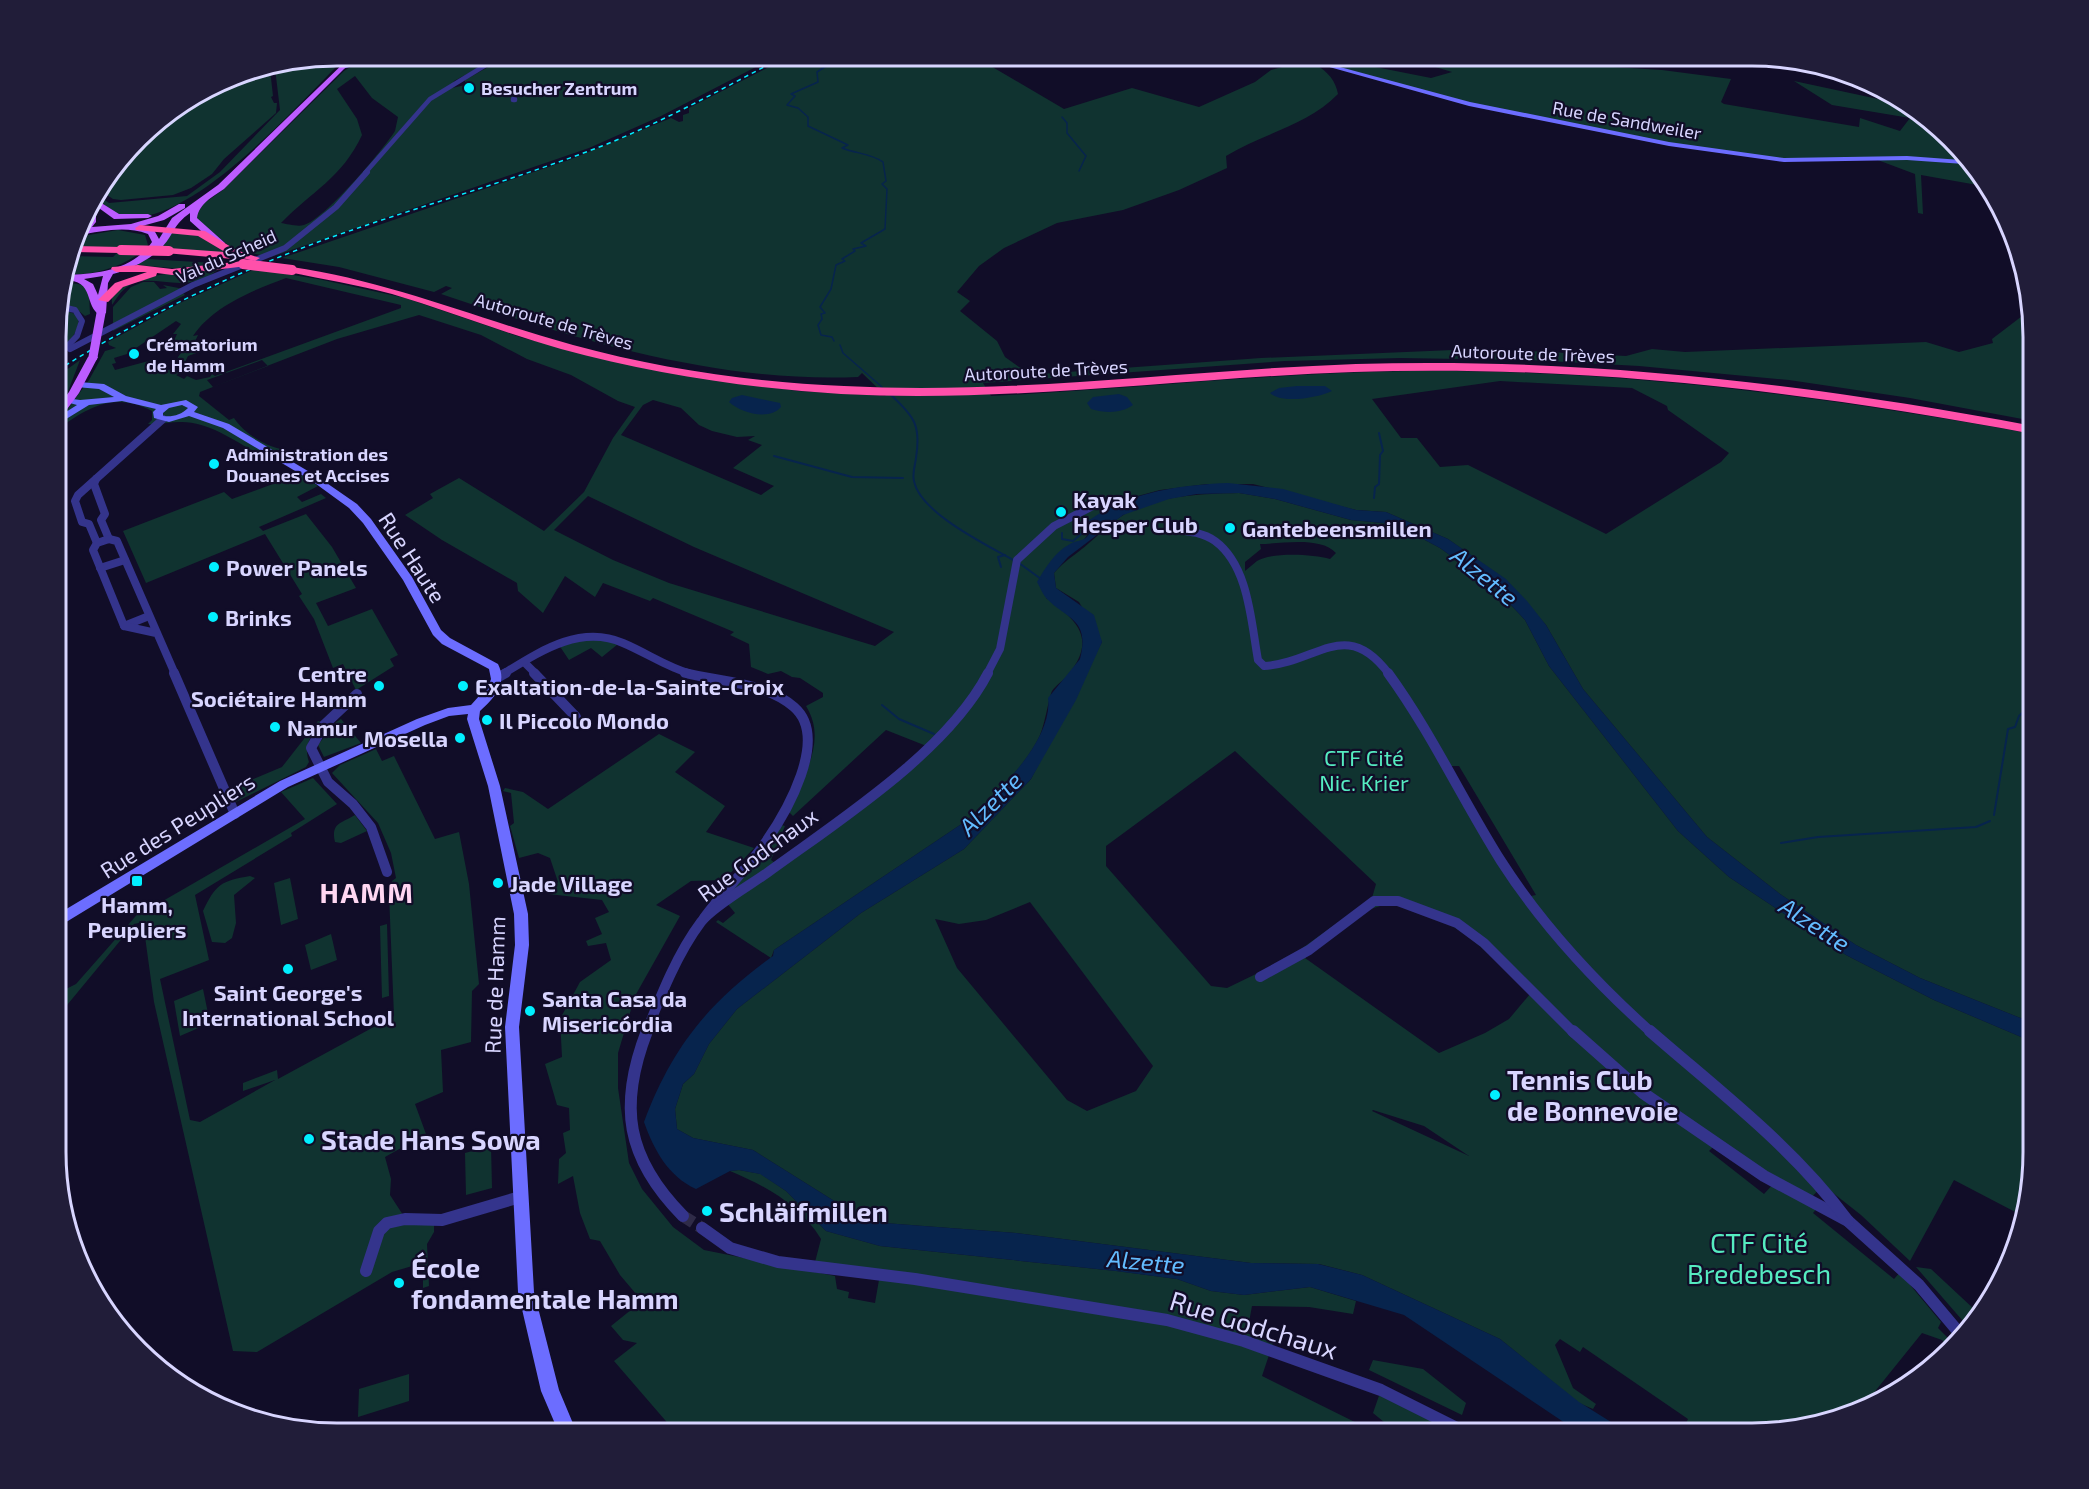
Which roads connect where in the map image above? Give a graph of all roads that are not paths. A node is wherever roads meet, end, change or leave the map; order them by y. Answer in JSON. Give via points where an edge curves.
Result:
{"nodes":[{"id":1,"x":346,"y":66,"type":"edge"},
{"id":2,"x":479,"y":66,"type":"edge"},
{"id":3,"x":487,"y":66,"type":"edge"},
{"id":4,"x":1330,"y":66,"type":"edge"},
{"id":5,"x":342,"y":67,"type":"joint"},
{"id":6,"x":482,"y":70,"type":"junction"},
{"id":7,"x":1959,"y":162,"type":"edge"},
{"id":8,"x":234,"y":173,"type":"junction"},
{"id":9,"x":221,"y":187,"type":"junction"},
{"id":10,"x":101,"y":204,"type":"edge"},
{"id":11,"x":184,"y":204,"type":"junction"},
{"id":12,"x":99,"y":207,"type":"edge"},
{"id":13,"x":118,"y":226,"type":"junction"},
{"id":14,"x":136,"y":227,"type":"junction"},
{"id":15,"x":89,"y":228,"type":"edge"},
{"id":16,"x":168,"y":228,"type":"junction"},
{"id":17,"x":222,"y":245,"type":"junction"},
{"id":18,"x":80,"y":249,"type":"edge"},
{"id":19,"x":119,"y":252,"type":"junction"},
{"id":20,"x":79,"y":254,"type":"edge"},
{"id":21,"x":166,"y":254,"type":"junction"},
{"id":22,"x":146,"y":255,"type":"junction"},
{"id":23,"x":255,"y":258,"type":"junction"},
{"id":24,"x":243,"y":264,"type":"junction"},
{"id":25,"x":297,"y":268,"type":"junction"},
{"id":26,"x":113,"y":270,"type":"junction"},
{"id":27,"x":172,"y":272,"type":"junction"},
{"id":28,"x":73,"y":277,"type":"edge"},
{"id":29,"x":72,"y":279,"type":"edge"},
{"id":30,"x":104,"y":300,"type":"junction"},
{"id":31,"x":68,"y":308,"type":"edge"},
{"id":32,"x":101,"y":313,"type":"junction"},
{"id":33,"x":66,"y":348,"type":"edge"},
{"id":34,"x":70,"y":349,"type":"dead end"},
{"id":35,"x":79,"y":386,"type":"junction"},
{"id":36,"x":123,"y":399,"type":"junction"},
{"id":37,"x":69,"y":400,"type":"junction"},
{"id":38,"x":88,"y":402,"type":"junction"},
{"id":39,"x":66,"y":404,"type":"edge"},
{"id":40,"x":162,"y":408,"type":"junction"},
{"id":41,"x":189,"y":413,"type":"junction"},
{"id":42,"x":66,"y":416,"type":"edge"},
{"id":43,"x":1982,"y":417,"type":"junction"},
{"id":44,"x":163,"y":419,"type":"junction"},
{"id":45,"x":2023,"y":423,"type":"edge"},
{"id":46,"x":2023,"y":427,"type":"edge"},
{"id":47,"x":96,"y":479,"type":"junction"},
{"id":48,"x":96,"y":494,"type":"junction"},
{"id":49,"x":75,"y":501,"type":"junction"},
{"id":50,"x":1091,"y":507,"type":"dead end"},
{"id":51,"x":101,"y":520,"type":"junction"},
{"id":52,"x":89,"y":524,"type":"junction"},
{"id":53,"x":1171,"y":529,"type":"dead end"},
{"id":54,"x":105,"y":530,"type":"junction"},
{"id":55,"x":93,"y":534,"type":"junction"},
{"id":56,"x":109,"y":539,"type":"junction"},
{"id":57,"x":97,"y":543,"type":"junction"},
{"id":58,"x":125,"y":560,"type":"junction"},
{"id":59,"x":100,"y":568,"type":"junction"},
{"id":60,"x":149,"y":616,"type":"junction"},
{"id":61,"x":124,"y":626,"type":"junction"},
{"id":62,"x":156,"y":633,"type":"junction"},
{"id":63,"x":524,"y":662,"type":"junction"},
{"id":64,"x":497,"y":678,"type":"junction"},
{"id":65,"x":357,"y":694,"type":"dead end"},
{"id":66,"x":474,"y":709,"type":"junction"},
{"id":67,"x":576,"y":717,"type":"dead end"},
{"id":68,"x":319,"y":768,"type":"junction"},
{"id":69,"x":235,"y":814,"type":"junction"},
{"id":70,"x":387,"y":872,"type":"dead end"},
{"id":71,"x":66,"y":916,"type":"edge"},
{"id":72,"x":702,"y":920,"type":"junction"},
{"id":73,"x":1260,"y":977,"type":"dead end"},
{"id":74,"x":520,"y":1197,"type":"junction"},
{"id":75,"x":683,"y":1216,"type":"tunnel mouth"},
{"id":76,"x":1848,"y":1221,"type":"junction"},
{"id":77,"x":702,"y":1228,"type":"tunnel mouth"},
{"id":78,"x":366,"y":1271,"type":"dead end"},
{"id":79,"x":1957,"y":1330,"type":"edge"},
{"id":80,"x":564,"y":1423,"type":"edge"},
{"id":81,"x":1447,"y":1423,"type":"edge"}],
"edges":[{"from":1,"to":5,"type":"main road"},
{"from":2,"to":6,"type":"street"},
{"from":3,"to":6,"type":"street","name":"Val du Scheid"},
{"from":4,"to":7,"type":"main road","name":"Rue de Sandweiler","via":[[1480,106],[1678,145],[1784,160],[1906,158]]},
{"from":5,"to":8,"type":"main road"},
{"from":6,"to":34,"type":"street","name":"Val du Scheid","via":[[430,99],[336,207],[285,248],[193,285]]},
{"from":8,"to":9,"type":"main road"},
{"from":8,"to":11,"type":"main road"},
{"from":9,"to":16,"type":"main road","via":[[186,210]]},
{"from":9,"to":17,"type":"main road","via":[[192,215]]},
{"from":10,"to":11,"type":"main road","via":[[112,215],[123,217],[150,216]]},
{"from":11,"to":14,"type":"main road"},
{"from":12,"to":13,"type":"main road","via":[[106,221]]},
{"from":13,"to":14,"type":"main road"},
{"from":13,"to":15,"type":"main road"},
{"from":14,"to":16,"type":"highway"},
{"from":14,"to":22,"type":"main road","via":[[156,238]]},
{"from":16,"to":17,"type":"highway","via":[[201,233]]},
{"from":16,"to":22,"type":"main road","via":[[160,244]]},
{"from":17,"to":23,"type":"highway"},
{"from":18,"to":19,"type":"highway","name":"Autoroute de Trèves"},
{"from":19,"to":20,"type":"highway","name":"Autoroute de Trèves"},
{"from":19,"to":21,"type":"highway","name":"Autoroute de Trèves","bridge":true},
{"from":21,"to":23,"type":"highway","name":"Autoroute de Trèves"},
{"from":21,"to":24,"type":"highway","name":"Autoroute de Trèves"},
{"from":22,"to":26,"type":"main road"},
{"from":23,"to":25,"type":"highway","name":"Autoroute de Trèves"},
{"from":24,"to":25,"type":"highway","name":"Autoroute de Trèves","bridge":true},
{"from":24,"to":27,"type":"highway"},
{"from":25,"to":43,"type":"highway","name":"Autoroute de Trèves","via":[[395,291],[589,353],[692,374],[880,392],[1357,368],[1522,369],[1713,381]]},
{"from":26,"to":27,"type":"highway"},
{"from":26,"to":28,"type":"main road"},
{"from":26,"to":30,"type":"main road","via":[[104,283]]},
{"from":27,"to":30,"type":"highway","via":[[131,279],[114,288]]},
{"from":29,"to":32,"type":"main road","via":[[90,286]]},
{"from":30,"to":32,"type":"main road"},
{"from":31,"to":33,"type":"street","via":[[75,310],[82,321],[77,336]]},
{"from":32,"to":35,"type":"main road","bridge":true,"via":[[93,357]]},
{"from":35,"to":36,"type":"main road","name":"Rue Haute","via":[[101,386]]},
{"from":35,"to":37,"type":"main road"},
{"from":36,"to":38,"type":"main road","name":"Rue Haute"},
{"from":36,"to":40,"type":"main road","name":"Rue Haute"},
{"from":37,"to":38,"type":"main road","name":"Rue Haute"},
{"from":37,"to":39,"type":"main road"},
{"from":38,"to":42,"type":"main road","name":"Rue Haute"},
{"from":40,"to":41,"type":"main road","name":"Rue Haute","via":[[187,402],[193,407]]},
{"from":40,"to":44,"type":"main road","via":[[158,415]]},
{"from":41,"to":44,"type":"main road"},
{"from":41,"to":64,"type":"main road","name":"Rue Haute","via":[[226,426],[353,506],[408,579],[437,632],[446,641],[489,663]]},
{"from":43,"to":45,"type":"highway","name":"Autoroute de Trèves"},
{"from":43,"to":46,"type":"highway","name":"Autoroute de Trèves"},
{"from":44,"to":47,"type":"street"},
{"from":47,"to":48,"type":"street"},
{"from":47,"to":49,"type":"street"},
{"from":48,"to":49,"type":"street"},
{"from":48,"to":51,"type":"street","via":[[105,514]]},
{"from":49,"to":52,"type":"street","via":[[82,522]]},
{"from":50,"to":72,"type":"street","name":"Rue Godchaux","via":[[1054,526],[1014,566],[1000,649],[976,696],[957,721],[871,797]]},
{"from":51,"to":52,"type":"street"},
{"from":51,"to":54,"type":"street"},
{"from":52,"to":55,"type":"street"},
{"from":53,"to":76,"type":"street","via":[[1192,529],[1212,537],[1239,570],[1258,660],[1264,666],[1297,661],[1339,642],[1359,647],[1379,662],[1433,739],[1485,836],[1528,900],[1576,958],[1615,999],[1785,1146],[1823,1185]]},
{"from":54,"to":55,"type":"street"},
{"from":54,"to":56,"type":"street"},
{"from":55,"to":57,"type":"street"},
{"from":56,"to":57,"type":"street"},
{"from":56,"to":58,"type":"street","via":[[117,541]]},
{"from":57,"to":59,"type":"street","via":[[93,550]]},
{"from":58,"to":59,"type":"street"},
{"from":58,"to":60,"type":"street"},
{"from":59,"to":61,"type":"street"},
{"from":60,"to":61,"type":"street"},
{"from":60,"to":62,"type":"street"},
{"from":61,"to":62,"type":"street"},
{"from":62,"to":69,"type":"street"},
{"from":63,"to":64,"type":"street"},
{"from":63,"to":67,"type":"street"},
{"from":63,"to":72,"type":"street","via":[[578,637],[615,638],[672,670],[774,695],[793,704],[804,717],[808,724],[808,753],[778,824]]},
{"from":64,"to":66,"type":"main road","via":[[492,692]]},
{"from":65,"to":68,"type":"street","via":[[333,713],[315,737],[311,748]]},
{"from":66,"to":68,"type":"main road","name":"Rue des Peupliers","via":[[448,712]]},
{"from":66,"to":74,"type":"main road","name":"Rue de Hamm","via":[[473,719],[495,786],[521,914],[522,945],[512,1027]]},
{"from":68,"to":69,"type":"main road","name":"Rue des Peupliers"},
{"from":68,"to":70,"type":"street","via":[[370,826]]},
{"from":69,"to":71,"type":"main road","name":"Rue des Peupliers"},
{"from":72,"to":75,"type":"street","name":"Rue Godchaux","via":[[676,963],[656,1009],[636,1069],[629,1106],[639,1148],[655,1183]]},
{"from":73,"to":76,"type":"street","via":[[1309,950],[1374,901],[1387,899],[1427,910],[1457,923],[1484,943],[1607,1064],[1643,1093],[1764,1176]]},
{"from":74,"to":78,"type":"street","via":[[442,1220],[405,1218],[387,1223],[379,1231]]},
{"from":74,"to":80,"type":"main road","name":"Rue de Hamm","via":[[526,1292],[550,1391]]},
{"from":76,"to":79,"type":"street","via":[[1919,1285]]},
{"from":77,"to":81,"type":"street","name":"Rue Godchaux","via":[[730,1248],[778,1262],[1167,1320],[1244,1341],[1381,1390]]}]}
